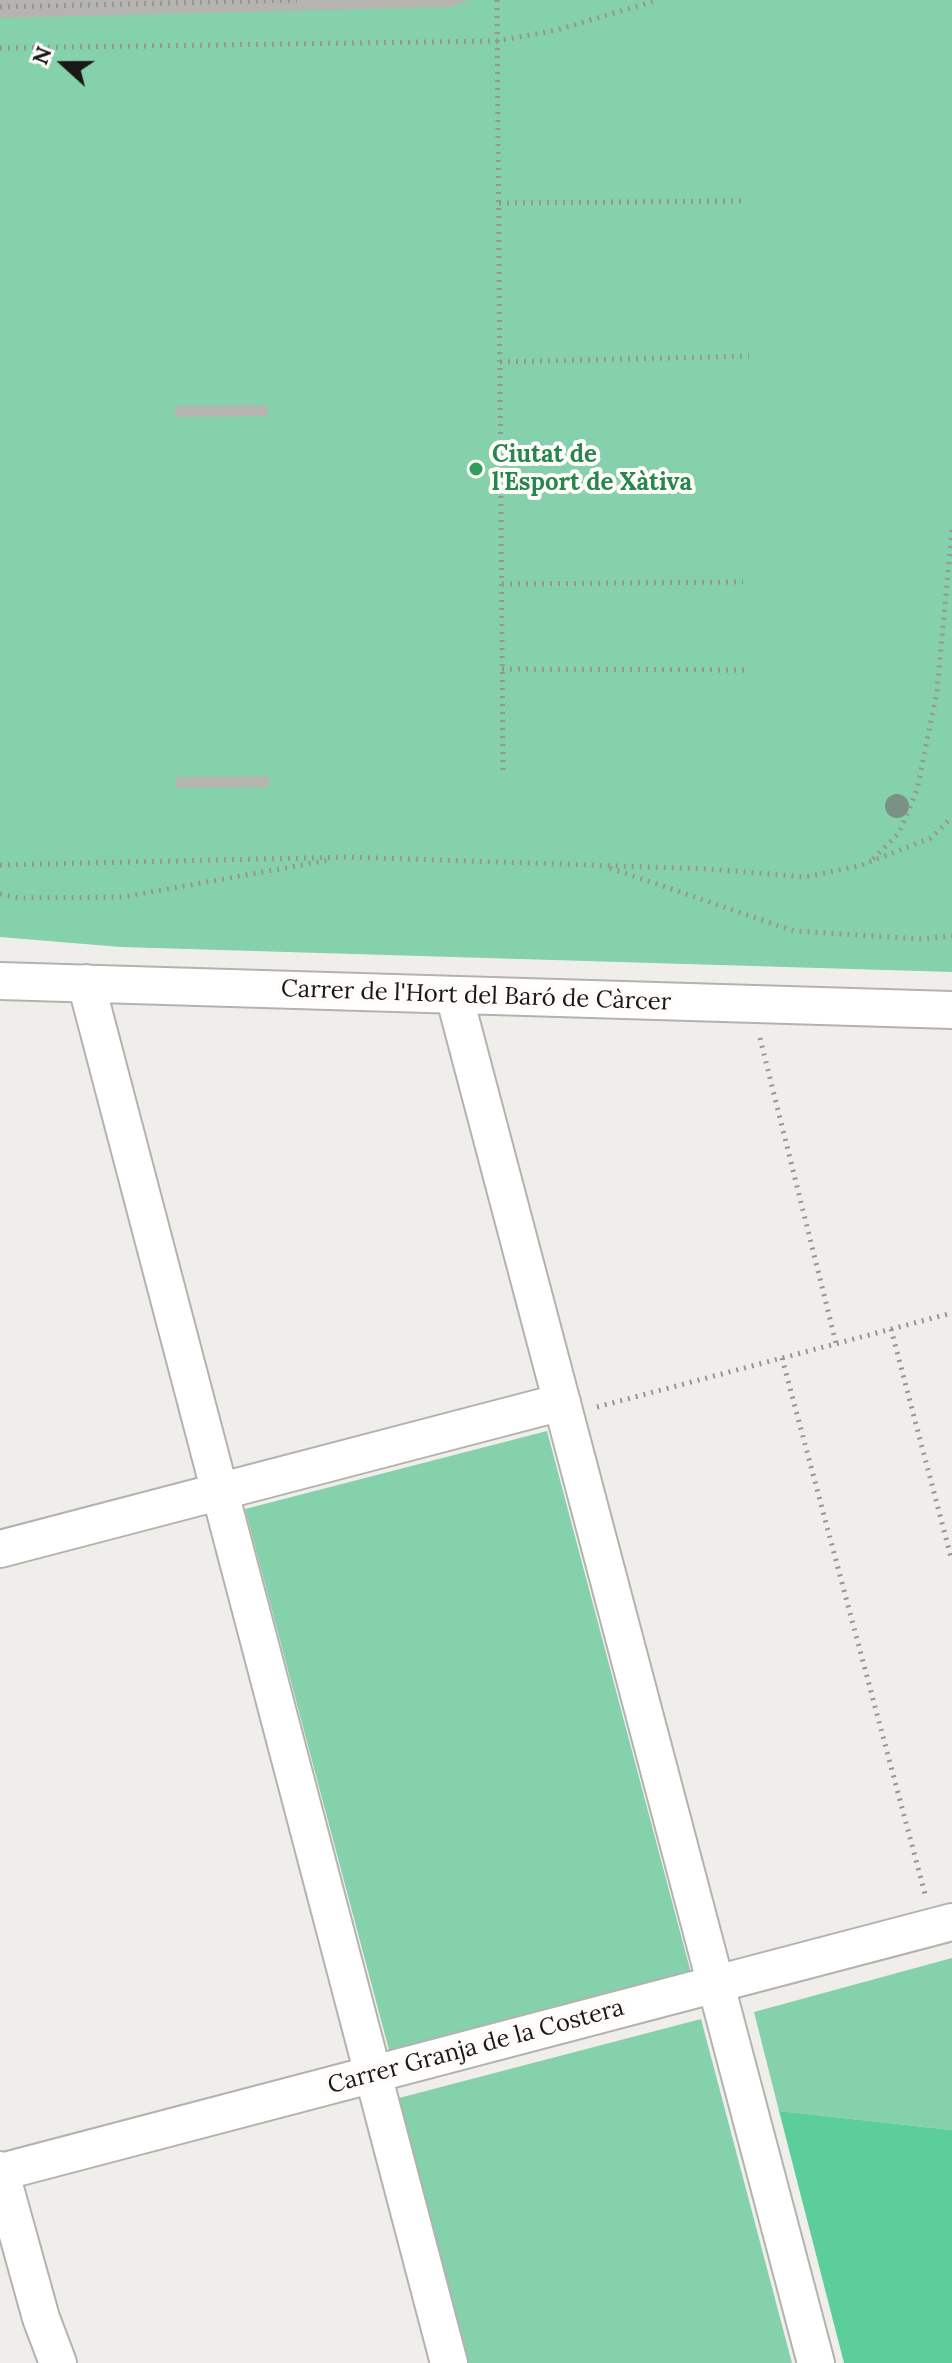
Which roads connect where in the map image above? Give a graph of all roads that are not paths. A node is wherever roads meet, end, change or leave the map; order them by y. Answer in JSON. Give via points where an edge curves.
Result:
{"nodes":[{"id":1,"x":0,"y":981,"type":"edge"},
{"id":2,"x":86,"y":983,"type":"junction"},
{"id":3,"x":454,"y":995,"type":"junction"},
{"id":4,"x":952,"y":1010,"type":"edge"},
{"id":5,"x":564,"y":1408,"type":"junction"},
{"id":6,"x":220,"y":1491,"type":"junction"},
{"id":7,"x":0,"y":1549,"type":"edge"},
{"id":8,"x":943,"y":1924,"type":"edge"},
{"id":9,"x":715,"y":1984,"type":"junction"},
{"id":10,"x":373,"y":2074,"type":"junction"},
{"id":11,"x":0,"y":2171,"type":"edge"},
{"id":12,"x":58,"y":2363,"type":"edge"},
{"id":13,"x":449,"y":2363,"type":"edge"},
{"id":14,"x":816,"y":2363,"type":"edge"}],
"edges":[{"from":1,"to":2,"type":"street","name":"Carrer de l'Hort del Baró de Càrcer"},
{"from":2,"to":3,"type":"street","name":"Carrer de l'Hort del Baró de Càrcer"},
{"from":2,"to":6,"type":"street"},
{"from":3,"to":4,"type":"street","name":"Carrer de l'Hort del Baró de Càrcer"},
{"from":3,"to":5,"type":"street"},
{"from":5,"to":6,"type":"street"},
{"from":5,"to":9,"type":"street"},
{"from":6,"to":7,"type":"street"},
{"from":6,"to":10,"type":"street"},
{"from":8,"to":9,"type":"street","name":"Carrer Granja de la Costera"},
{"from":9,"to":10,"type":"street","name":"Carrer Granja de la Costera"},
{"from":9,"to":14,"type":"street"},
{"from":10,"to":11,"type":"street","name":"Carrer Granja de la Costera"},
{"from":10,"to":13,"type":"street"},
{"from":11,"to":12,"type":"street"}]}
